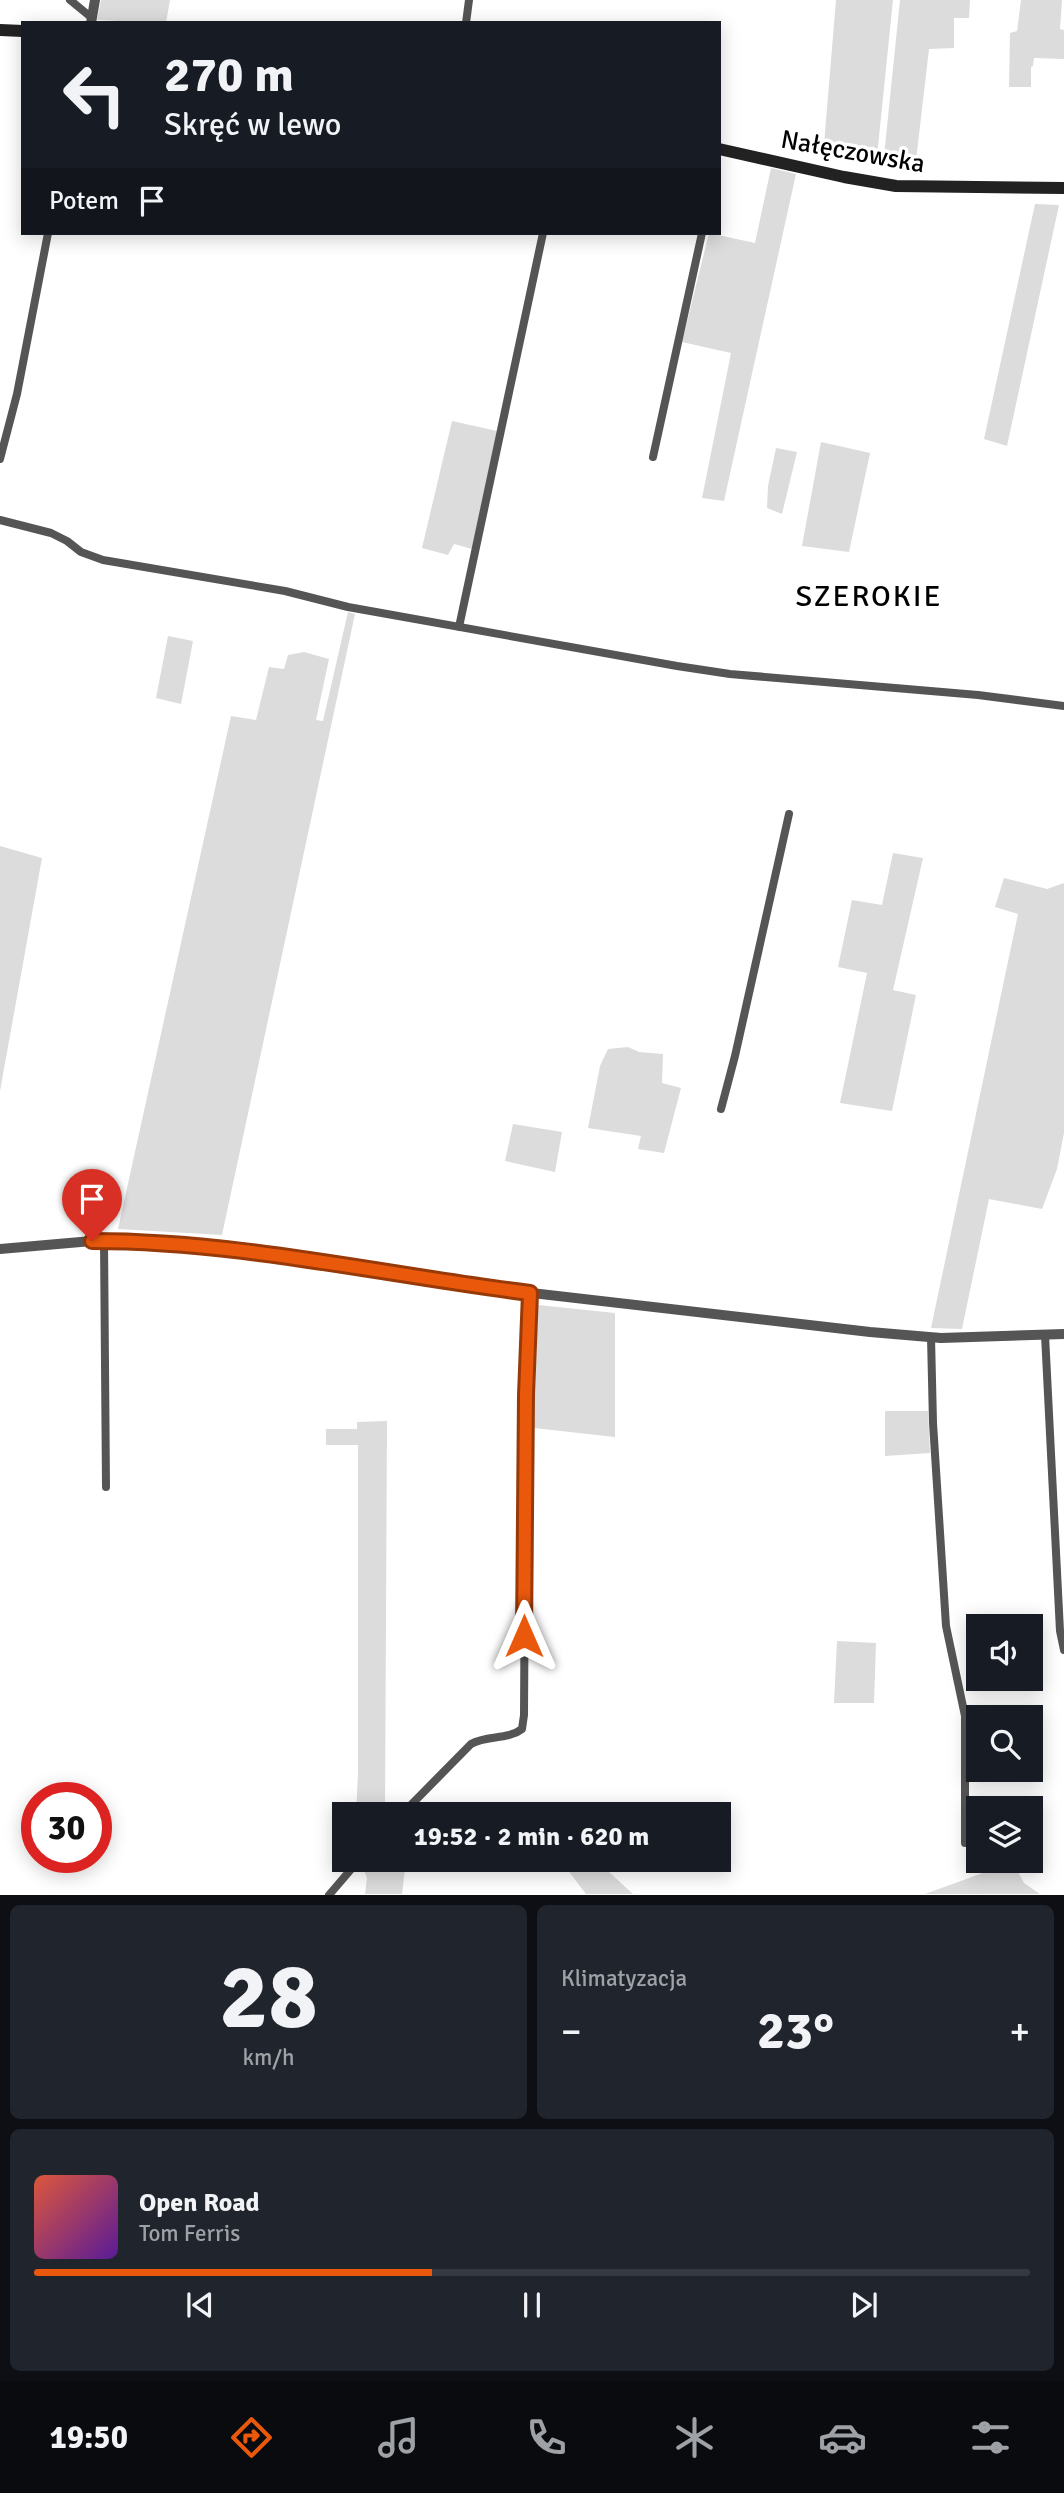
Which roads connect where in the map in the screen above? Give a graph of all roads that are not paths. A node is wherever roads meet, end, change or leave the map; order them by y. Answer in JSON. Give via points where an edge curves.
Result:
{"nodes":[{"id":1,"x":71,"y":0,"type":"edge"},
{"id":2,"x":95,"y":0,"type":"edge"},
{"id":3,"x":469,"y":0,"type":"edge"},
{"id":4,"x":92,"y":20,"type":"edge"},
{"id":5,"x":466,"y":21,"type":"edge"},
{"id":6,"x":0,"y":30,"type":"edge"},
{"id":7,"x":21,"y":31,"type":"edge"},
{"id":8,"x":721,"y":149,"type":"edge"},
{"id":9,"x":1064,"y":188,"type":"edge"},
{"id":10,"x":48,"y":235,"type":"edge"},
{"id":11,"x":543,"y":235,"type":"edge"},
{"id":12,"x":702,"y":235,"type":"edge"},
{"id":13,"x":653,"y":457,"type":"dead end"},
{"id":14,"x":0,"y":459,"type":"edge"},
{"id":15,"x":0,"y":520,"type":"edge"},
{"id":16,"x":459,"y":627,"type":"junction"},
{"id":17,"x":1064,"y":706,"type":"edge"},
{"id":18,"x":789,"y":814,"type":"dead end"},
{"id":19,"x":721,"y":1109,"type":"dead end"},
{"id":20,"x":104,"y":1241,"type":"junction"},
{"id":21,"x":0,"y":1249,"type":"edge"},
{"id":22,"x":530,"y":1293,"type":"junction"},
{"id":23,"x":1064,"y":1334,"type":"edge"},
{"id":24,"x":1045,"y":1335,"type":"junction"},
{"id":25,"x":931,"y":1338,"type":"junction"},
{"id":26,"x":106,"y":1487,"type":"dead end"},
{"id":27,"x":1064,"y":1650,"type":"edge"},
{"id":28,"x":414,"y":1802,"type":"edge"},
{"id":29,"x":965,"y":1843,"type":"dead end"},
{"id":30,"x":349,"y":1872,"type":"edge"},
{"id":31,"x":329,"y":1895,"type":"edge"}],
"edges":[{"from":1,"to":4,"type":"street"},
{"from":2,"to":4,"type":"street"},
{"from":3,"to":5,"type":"street"},
{"from":6,"to":7,"type":"main road"},
{"from":8,"to":9,"type":"main road","name":"Nałęczowska","via":[[888,185]]},
{"from":10,"to":14,"type":"street"},
{"from":11,"to":16,"type":"street"},
{"from":12,"to":13,"type":"street"},
{"from":15,"to":16,"type":"street","via":[[51,533],[103,560]]},
{"from":16,"to":17,"type":"street","via":[[707,671]]},
{"from":18,"to":19,"type":"street"},
{"from":20,"to":21,"type":"street"},
{"from":20,"to":22,"type":"street","via":[[231,1249]]},
{"from":20,"to":26,"type":"street"},
{"from":22,"to":25,"type":"street"},
{"from":22,"to":28,"type":"street","via":[[522,1729],[471,1744]]},
{"from":23,"to":24,"type":"street"},
{"from":24,"to":25,"type":"street"},
{"from":24,"to":27,"type":"street"},
{"from":25,"to":29,"type":"street","via":[[946,1626],[965,1716]]},
{"from":30,"to":31,"type":"street"}]}
